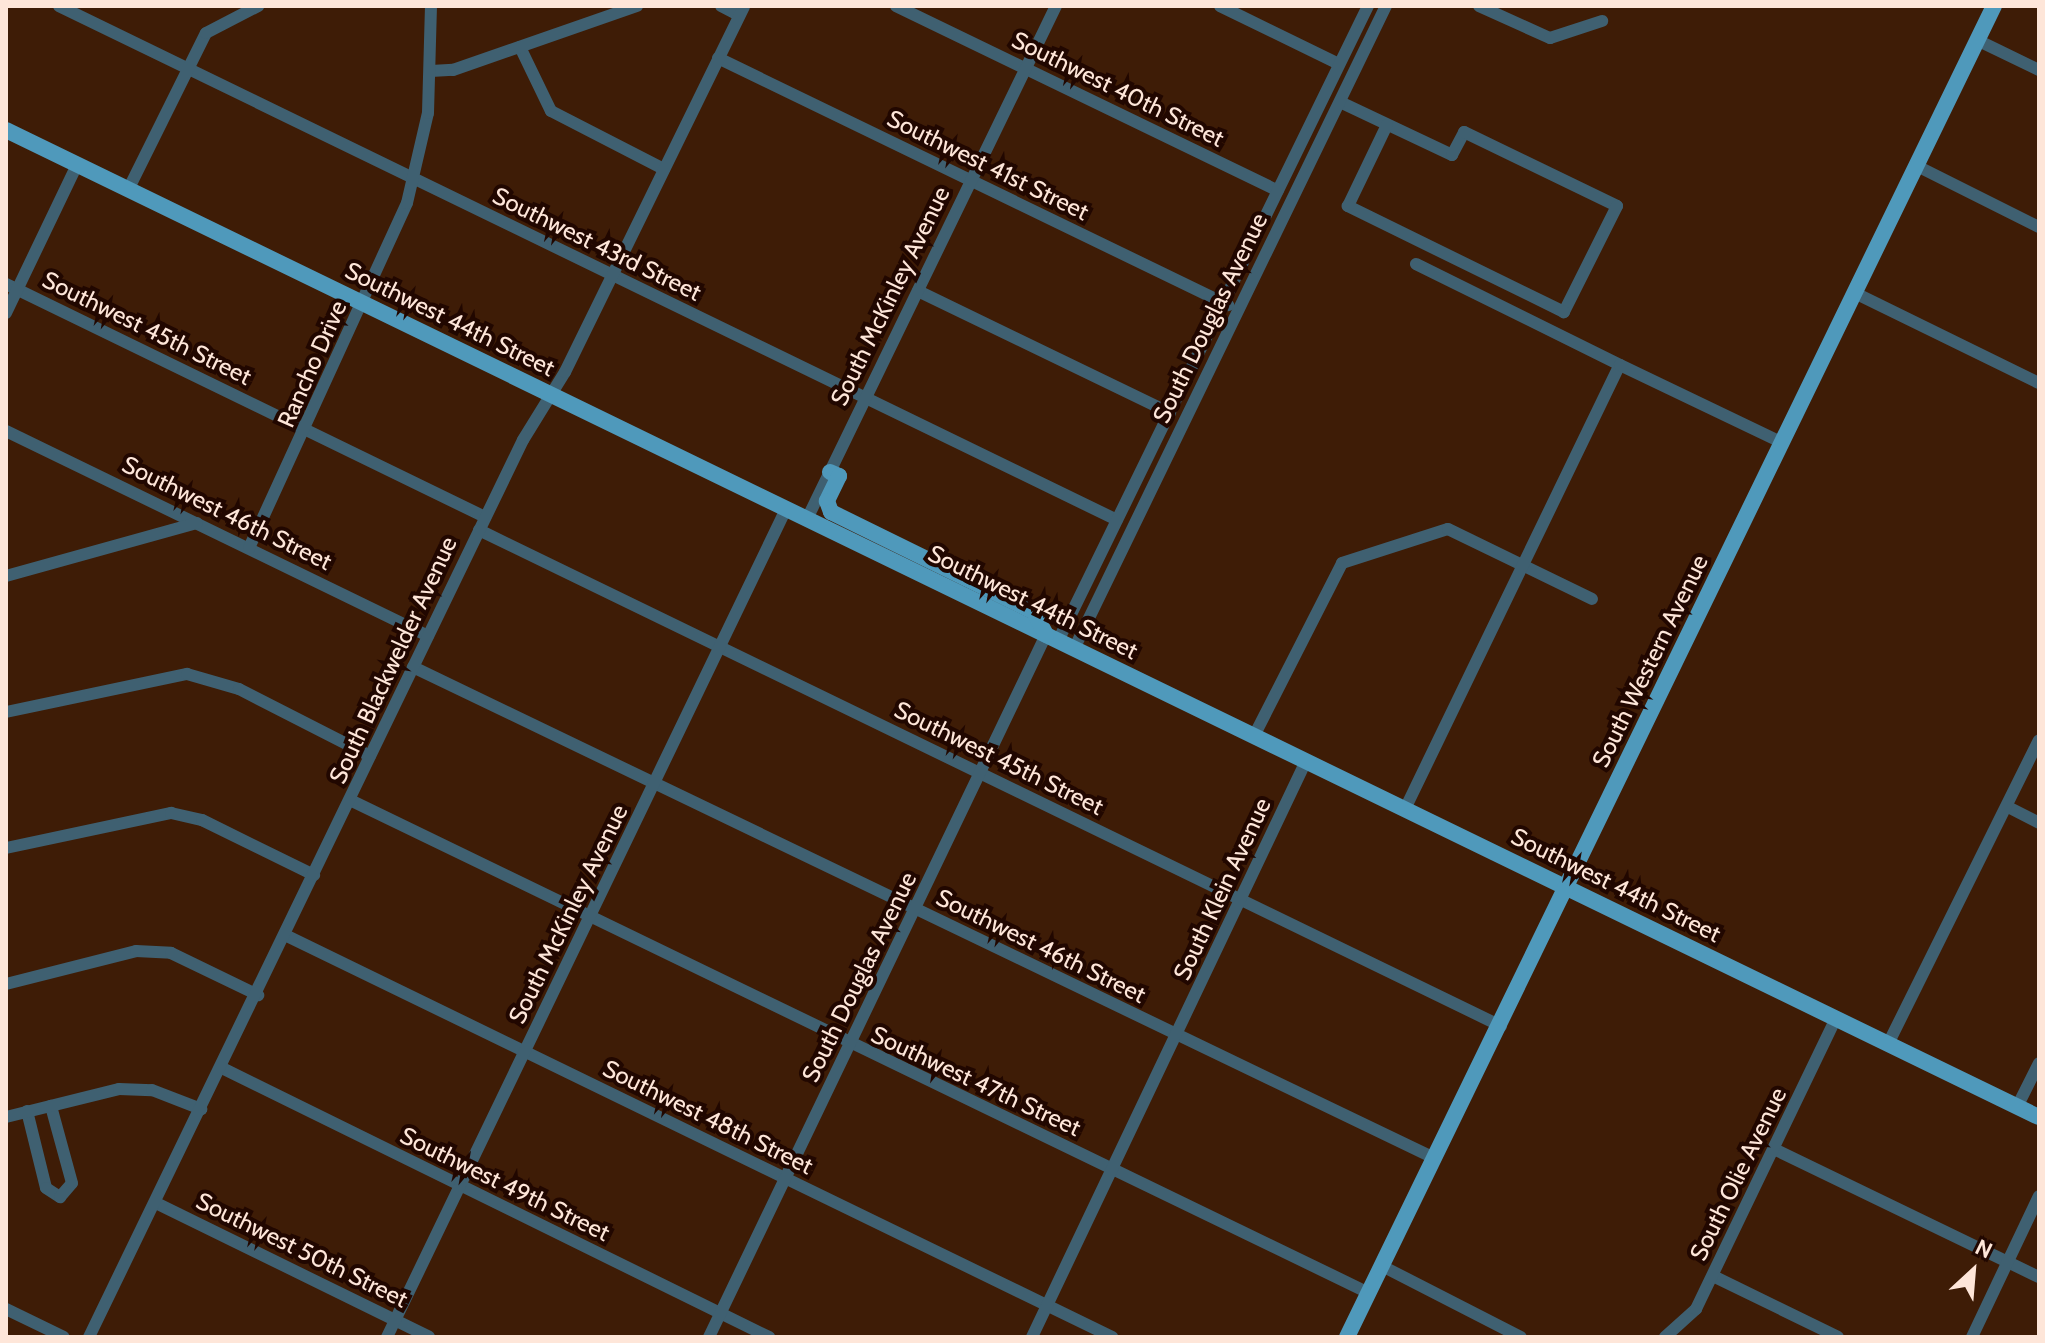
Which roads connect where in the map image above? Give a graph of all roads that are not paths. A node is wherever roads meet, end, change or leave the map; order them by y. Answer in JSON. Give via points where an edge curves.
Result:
{"nodes":[{"id":1,"x":59,"y":6,"type":"edge"},
{"id":2,"x":258,"y":6,"type":"edge"},
{"id":3,"x":431,"y":6,"type":"edge"},
{"id":4,"x":637,"y":6,"type":"edge"},
{"id":5,"x":721,"y":6,"type":"edge"},
{"id":6,"x":896,"y":6,"type":"edge"},
{"id":7,"x":1056,"y":6,"type":"edge"},
{"id":8,"x":1220,"y":6,"type":"edge"},
{"id":9,"x":1368,"y":6,"type":"edge"},
{"id":10,"x":1386,"y":6,"type":"edge"},
{"id":11,"x":1479,"y":6,"type":"edge"},
{"id":12,"x":1994,"y":6,"type":"edge"},
{"id":13,"x":741,"y":10,"type":"edge"},
{"id":14,"x":1602,"y":21,"type":"dead end"},
{"id":15,"x":1977,"y":40,"type":"junction"},
{"id":16,"x":520,"y":47,"type":"junction"},
{"id":17,"x":718,"y":58,"type":"junction"},
{"id":18,"x":1339,"y":64,"type":"junction"},
{"id":19,"x":188,"y":69,"type":"junction"},
{"id":20,"x":1026,"y":69,"type":"junction"},
{"id":21,"x":2039,"y":70,"type":"edge"},
{"id":22,"x":431,"y":71,"type":"junction"},
{"id":23,"x":1340,"y":102,"type":"junction"},
{"id":24,"x":1387,"y":125,"type":"junction"},
{"id":25,"x":6,"y":130,"type":"edge"},
{"id":26,"x":77,"y":165,"type":"junction"},
{"id":27,"x":1917,"y":166,"type":"junction"},
{"id":28,"x":664,"y":169,"type":"junction"},
{"id":29,"x":415,"y":180,"type":"junction"},
{"id":30,"x":970,"y":180,"type":"junction"},
{"id":31,"x":128,"y":190,"type":"junction"},
{"id":32,"x":1278,"y":191,"type":"junction"},
{"id":33,"x":2039,"y":227,"type":"edge"},
{"id":34,"x":1416,"y":264,"type":"dead end"},
{"id":35,"x":612,"y":276,"type":"junction"},
{"id":36,"x":12,"y":287,"type":"edge"},
{"id":37,"x":918,"y":291,"type":"junction"},
{"id":38,"x":1855,"y":293,"type":"junction"},
{"id":39,"x":1223,"y":303,"type":"junction"},
{"id":40,"x":364,"y":304,"type":"junction"},
{"id":41,"x":1238,"y":310,"type":"junction"},
{"id":42,"x":6,"y":313,"type":"edge"},
{"id":43,"x":1620,"y":365,"type":"junction"},
{"id":44,"x":2039,"y":383,"type":"edge"},
{"id":45,"x":550,"y":395,"type":"junction"},
{"id":46,"x":865,"y":398,"type":"junction"},
{"id":47,"x":1170,"y":413,"type":"junction"},
{"id":48,"x":307,"y":430,"type":"junction"},
{"id":49,"x":6,"y":431,"type":"edge"},
{"id":50,"x":1783,"y":443,"type":"junction"},
{"id":51,"x":834,"y":474,"type":"junction"},
{"id":52,"x":786,"y":509,"type":"junction"},
{"id":53,"x":485,"y":517,"type":"junction"},
{"id":54,"x":807,"y":519,"type":"junction"},
{"id":55,"x":1117,"y":520,"type":"junction"},
{"id":56,"x":197,"y":523,"type":"junction"},
{"id":57,"x":479,"y":530,"type":"junction"},
{"id":58,"x":249,"y":548,"type":"junction"},
{"id":59,"x":1523,"y":565,"type":"junction"},
{"id":60,"x":6,"y":576,"type":"edge"},
{"id":61,"x":1592,"y":599,"type":"dead end"},
{"id":62,"x":428,"y":636,"type":"junction"},
{"id":63,"x":1052,"y":638,"type":"junction"},
{"id":64,"x":1074,"y":649,"type":"junction"},
{"id":65,"x":720,"y":650,"type":"junction"},
{"id":66,"x":413,"y":667,"type":"junction"},
{"id":67,"x":6,"y":712,"type":"edge"},
{"id":68,"x":1254,"y":736,"type":"junction"},
{"id":69,"x":2039,"y":740,"type":"edge"},
{"id":70,"x":370,"y":756,"type":"junction"},
{"id":71,"x":1306,"y":761,"type":"junction"},
{"id":72,"x":980,"y":773,"type":"junction"},
{"id":73,"x":656,"y":781,"type":"junction"},
{"id":74,"x":350,"y":800,"type":"junction"},
{"id":75,"x":2008,"y":807,"type":"junction"},
{"id":76,"x":1405,"y":809,"type":"junction"},
{"id":77,"x":2039,"y":823,"type":"edge"},
{"id":78,"x":6,"y":848,"type":"edge"},
{"id":79,"x":314,"y":875,"type":"junction"},
{"id":80,"x":1565,"y":887,"type":"junction"},
{"id":81,"x":1240,"y":899,"type":"junction"},
{"id":82,"x":917,"y":910,"type":"junction"},
{"id":83,"x":590,"y":918,"type":"junction"},
{"id":84,"x":285,"y":935,"type":"junction"},
{"id":85,"x":6,"y":984,"type":"edge"},
{"id":86,"x":258,"y":995,"type":"junction"},
{"id":87,"x":1836,"y":1018,"type":"junction"},
{"id":88,"x":1501,"y":1026,"type":"junction"},
{"id":89,"x":1178,"y":1038,"type":"junction"},
{"id":90,"x":1888,"y":1044,"type":"junction"},
{"id":91,"x":852,"y":1046,"type":"junction"},
{"id":92,"x":527,"y":1051,"type":"junction"},
{"id":93,"x":2039,"y":1063,"type":"edge"},
{"id":94,"x":222,"y":1068,"type":"junction"},
{"id":95,"x":51,"y":1106,"type":"junction"},
{"id":96,"x":2017,"y":1107,"type":"junction"},
{"id":97,"x":201,"y":1109,"type":"junction"},
{"id":98,"x":27,"y":1111,"type":"junction"},
{"id":99,"x":6,"y":1117,"type":"edge"},
{"id":100,"x":2039,"y":1117,"type":"edge"},
{"id":101,"x":1776,"y":1150,"type":"junction"},
{"id":102,"x":1434,"y":1158,"type":"junction"},
{"id":103,"x":1111,"y":1169,"type":"junction"},
{"id":104,"x":784,"y":1179,"type":"junction"},
{"id":105,"x":460,"y":1186,"type":"junction"},
{"id":106,"x":2039,"y":1196,"type":"edge"},
{"id":107,"x":156,"y":1203,"type":"junction"},
{"id":108,"x":2008,"y":1262,"type":"junction"},
{"id":109,"x":1382,"y":1266,"type":"junction"},
{"id":110,"x":1713,"y":1276,"type":"junction"},
{"id":111,"x":2039,"y":1277,"type":"edge"},
{"id":112,"x":1369,"y":1293,"type":"junction"},
{"id":113,"x":1047,"y":1306,"type":"junction"},
{"id":114,"x":6,"y":1309,"type":"edge"},
{"id":115,"x":720,"y":1313,"type":"junction"},
{"id":116,"x":396,"y":1320,"type":"junction"},
{"id":117,"x":64,"y":1337,"type":"edge"},
{"id":118,"x":89,"y":1337,"type":"edge"},
{"id":119,"x":387,"y":1337,"type":"edge"},
{"id":120,"x":429,"y":1337,"type":"edge"},
{"id":121,"x":709,"y":1337,"type":"edge"},
{"id":122,"x":769,"y":1337,"type":"edge"},
{"id":123,"x":1032,"y":1337,"type":"edge"},
{"id":124,"x":1112,"y":1337,"type":"edge"},
{"id":125,"x":1347,"y":1337,"type":"edge"},
{"id":126,"x":1521,"y":1337,"type":"edge"},
{"id":127,"x":1665,"y":1337,"type":"edge"},
{"id":128,"x":1838,"y":1337,"type":"edge"},
{"id":129,"x":1972,"y":1337,"type":"edge"}],
"edges":[{"from":1,"to":19,"type":"street","name":"Southwest 43rd Street"},
{"from":2,"to":19,"type":"street","via":[[212,27]]},
{"from":3,"to":22,"type":"street","name":"Rancho Drive"},
{"from":4,"to":16,"type":"street"},
{"from":5,"to":13,"type":"street"},
{"from":6,"to":20,"type":"street","name":"Southwest 40th Street"},
{"from":7,"to":20,"type":"street","name":"South McKinley Avenue"},
{"from":8,"to":18,"type":"street"},
{"from":9,"to":18,"type":"street","name":"South Douglas Avenue"},
{"from":10,"to":23,"type":"street","name":"South Douglas Avenue"},
{"from":11,"to":14,"type":"street","via":[[1545,37]]},
{"from":12,"to":15,"type":"main road","name":"South Western Avenue"},
{"from":13,"to":17,"type":"street","name":"South Blackwelder Avenue"},
{"from":15,"to":21,"type":"street"},
{"from":15,"to":27,"type":"main road","name":"South Western Avenue"},
{"from":16,"to":22,"type":"street"},
{"from":16,"to":28,"type":"street","via":[[547,108]]},
{"from":17,"to":28,"type":"street","name":"South Blackwelder Avenue"},
{"from":17,"to":30,"type":"street","name":"Southwest 41st Street"},
{"from":18,"to":32,"type":"street","name":"South Douglas Avenue"},
{"from":19,"to":29,"type":"street","name":"Southwest 43rd Street"},
{"from":19,"to":31,"type":"street"},
{"from":20,"to":30,"type":"street","name":"South McKinley Avenue"},
{"from":20,"to":32,"type":"street","name":"Southwest 40th Street"},
{"from":22,"to":29,"type":"street","name":"Rancho Drive"},
{"from":23,"to":24,"type":"street"},
{"from":23,"to":41,"type":"street","name":"South Douglas Avenue"},
{"from":24,"to":24,"type":"street","via":[[1452,155],[1464,132],[1617,206],[1564,312],[1348,206]]},
{"from":25,"to":26,"type":"main road","name":"Southwest 44th Street"},
{"from":26,"to":31,"type":"main road","name":"Southwest 44th Street"},
{"from":26,"to":36,"type":"street"},
{"from":27,"to":33,"type":"street"},
{"from":27,"to":38,"type":"main road","name":"South Western Avenue"},
{"from":28,"to":35,"type":"street","name":"South Blackwelder Avenue"},
{"from":29,"to":35,"type":"street","name":"Southwest 43rd Street"},
{"from":29,"to":40,"type":"street","name":"Rancho Drive"},
{"from":30,"to":37,"type":"street","name":"South McKinley Avenue"},
{"from":30,"to":39,"type":"street","name":"Southwest 41st Street"},
{"from":31,"to":40,"type":"main road","name":"Southwest 44th Street"},
{"from":32,"to":39,"type":"street","name":"South Douglas Avenue"},
{"from":34,"to":43,"type":"street"},
{"from":35,"to":45,"type":"street","name":"South Blackwelder Avenue"},
{"from":35,"to":46,"type":"street","name":"Southwest 43rd Street"},
{"from":36,"to":42,"type":"street"},
{"from":36,"to":48,"type":"street","name":"Southwest 45th Street"},
{"from":37,"to":46,"type":"street","name":"South McKinley Avenue"},
{"from":37,"to":47,"type":"street"},
{"from":38,"to":44,"type":"street"},
{"from":38,"to":50,"type":"main road","name":"South Western Avenue"},
{"from":39,"to":41,"type":"street","name":"Southwest 41st Street"},
{"from":39,"to":47,"type":"street","name":"South Douglas Avenue"},
{"from":40,"to":45,"type":"main road","name":"Southwest 44th Street"},
{"from":40,"to":48,"type":"street","name":"Rancho Drive"},
{"from":41,"to":64,"type":"street","name":"South Douglas Avenue"},
{"from":43,"to":50,"type":"street"},
{"from":43,"to":59,"type":"street"},
{"from":45,"to":52,"type":"main road","name":"Southwest 44th Street"},
{"from":45,"to":53,"type":"street","name":"South Blackwelder Avenue"},
{"from":46,"to":51,"type":"street","name":"South McKinley Avenue"},
{"from":46,"to":55,"type":"street","name":"Southwest 43rd Street"},
{"from":47,"to":55,"type":"street","name":"South Douglas Avenue"},
{"from":48,"to":53,"type":"street","name":"Southwest 45th Street"},
{"from":48,"to":58,"type":"street","name":"Rancho Drive"},
{"from":49,"to":56,"type":"street","name":"Southwest 46th Street"},
{"from":50,"to":80,"type":"main road","name":"South Western Avenue"},
{"from":51,"to":54,"type":"street","name":"South McKinley Avenue"},
{"from":51,"to":63,"type":"main road","via":[[827,501],[831,512],[1034,612]]},
{"from":52,"to":54,"type":"main road","name":"Southwest 44th Street"},
{"from":52,"to":65,"type":"street","name":"South McKinley Avenue"},
{"from":53,"to":57,"type":"street","name":"South Blackwelder Avenue"},
{"from":54,"to":63,"type":"main road","name":"Southwest 44th Street"},
{"from":55,"to":63,"type":"street","name":"South Douglas Avenue"},
{"from":56,"to":58,"type":"street","name":"Southwest 46th Street"},
{"from":56,"to":60,"type":"street"},
{"from":57,"to":62,"type":"street","name":"South Blackwelder Avenue"},
{"from":57,"to":65,"type":"street","name":"Southwest 45th Street"},
{"from":58,"to":62,"type":"street","name":"Southwest 46th Street"},
{"from":59,"to":61,"type":"street"},
{"from":59,"to":68,"type":"street","via":[[1448,529],[1342,563]]},
{"from":59,"to":76,"type":"street"},
{"from":62,"to":66,"type":"street","name":"South Blackwelder Avenue"},
{"from":63,"to":64,"type":"main road","name":"Southwest 44th Street"},
{"from":63,"to":72,"type":"street","name":"South Douglas Avenue"},
{"from":64,"to":68,"type":"main road","name":"Southwest 44th Street"},
{"from":65,"to":72,"type":"street","name":"Southwest 45th Street"},
{"from":65,"to":73,"type":"street","name":"South McKinley Avenue"},
{"from":66,"to":70,"type":"street","name":"South Blackwelder Avenue"},
{"from":66,"to":73,"type":"street","name":"Southwest 46th Street"},
{"from":67,"to":70,"type":"street","via":[[187,674],[239,689]]},
{"from":68,"to":71,"type":"main road","name":"Southwest 44th Street"},
{"from":69,"to":75,"type":"street"},
{"from":70,"to":74,"type":"street","name":"South Blackwelder Avenue"},
{"from":71,"to":76,"type":"main road","name":"Southwest 44th Street"},
{"from":71,"to":81,"type":"street","name":"South Klein Avenue"},
{"from":72,"to":81,"type":"street","name":"Southwest 45th Street"},
{"from":72,"to":82,"type":"street","name":"South Douglas Avenue"},
{"from":73,"to":82,"type":"street","name":"Southwest 46th Street"},
{"from":73,"to":83,"type":"street","name":"South McKinley Avenue"},
{"from":74,"to":79,"type":"street","name":"South Blackwelder Avenue"},
{"from":74,"to":83,"type":"street","name":"Southwest 47th Street"},
{"from":75,"to":77,"type":"street"},
{"from":75,"to":90,"type":"street"},
{"from":76,"to":80,"type":"main road","name":"Southwest 44th Street"},
{"from":78,"to":79,"type":"street","via":[[171,813],[202,820]]},
{"from":79,"to":84,"type":"street","name":"South Blackwelder Avenue"},
{"from":80,"to":87,"type":"main road","name":"Southwest 44th Street"},
{"from":80,"to":88,"type":"main road","name":"South Western Avenue"},
{"from":81,"to":88,"type":"street","name":"Southwest 45th Street"},
{"from":81,"to":89,"type":"street","name":"South Klein Avenue"},
{"from":82,"to":89,"type":"street","name":"Southwest 46th Street"},
{"from":82,"to":91,"type":"street","name":"South Douglas Avenue"},
{"from":83,"to":91,"type":"street","name":"Southwest 47th Street"},
{"from":83,"to":92,"type":"street","name":"South McKinley Avenue"},
{"from":84,"to":86,"type":"street","name":"South Blackwelder Avenue"},
{"from":84,"to":92,"type":"street","name":"Southwest 48th Street"},
{"from":85,"to":86,"type":"street","via":[[136,951],[171,953]]},
{"from":86,"to":94,"type":"street","name":"South Blackwelder Avenue"},
{"from":87,"to":90,"type":"main road","name":"Southwest 44th Street"},
{"from":87,"to":101,"type":"street","name":"South Olie Avenue"},
{"from":88,"to":102,"type":"main road","name":"South Western Avenue"},
{"from":89,"to":102,"type":"street","name":"Southwest 46th Street"},
{"from":89,"to":103,"type":"street","name":"South Klein Avenue"},
{"from":90,"to":96,"type":"main road","name":"Southwest 44th Street"},
{"from":91,"to":103,"type":"street","name":"Southwest 47th Street"},
{"from":91,"to":104,"type":"street","name":"South Douglas Avenue"},
{"from":92,"to":104,"type":"street","name":"Southwest 48th Street"},
{"from":92,"to":105,"type":"street","name":"South McKinley Avenue"},
{"from":93,"to":96,"type":"street"},
{"from":94,"to":97,"type":"street","name":"South Blackwelder Avenue"},
{"from":94,"to":105,"type":"street","name":"Southwest 49th Street"},
{"from":95,"to":97,"type":"street","via":[[135,1088]]},
{"from":95,"to":98,"type":"street"},
{"from":95,"to":98,"type":"street","via":[[72,1183],[60,1197],[46,1188]]},
{"from":96,"to":100,"type":"main road","name":"Southwest 44th Street"},
{"from":97,"to":107,"type":"street","name":"South Blackwelder Avenue"},
{"from":98,"to":99,"type":"street"},
{"from":101,"to":108,"type":"street"},
{"from":101,"to":110,"type":"street","name":"South Olie Avenue"},
{"from":102,"to":109,"type":"main road","name":"South Western Avenue"},
{"from":103,"to":112,"type":"street","name":"Southwest 47th Street"},
{"from":103,"to":113,"type":"street","name":"South Klein Avenue"},
{"from":104,"to":113,"type":"street","name":"Southwest 48th Street"},
{"from":104,"to":115,"type":"street","name":"South Douglas Avenue"},
{"from":105,"to":115,"type":"street","name":"Southwest 49th Street"},
{"from":105,"to":116,"type":"street","name":"South McKinley Avenue"},
{"from":106,"to":108,"type":"street"},
{"from":107,"to":116,"type":"street","name":"Southwest 50th Street"},
{"from":107,"to":118,"type":"street","name":"South Blackwelder Avenue"},
{"from":108,"to":111,"type":"street"},
{"from":108,"to":129,"type":"street"},
{"from":109,"to":112,"type":"main road","name":"South Western Avenue"},
{"from":109,"to":126,"type":"street"},
{"from":110,"to":127,"type":"street","name":"South Olie Avenue","via":[[1696,1309]]},
{"from":110,"to":128,"type":"street"},
{"from":112,"to":125,"type":"main road","name":"South Western Avenue"},
{"from":113,"to":123,"type":"street","name":"South Klein Avenue"},
{"from":113,"to":124,"type":"street","name":"Southwest 48th Street"},
{"from":114,"to":117,"type":"street"},
{"from":115,"to":121,"type":"street","name":"South Douglas Avenue"},
{"from":115,"to":122,"type":"street","name":"Southwest 49th Street"},
{"from":116,"to":119,"type":"street","name":"South McKinley Avenue"},
{"from":116,"to":120,"type":"street","name":"Southwest 50th Street"}]}
